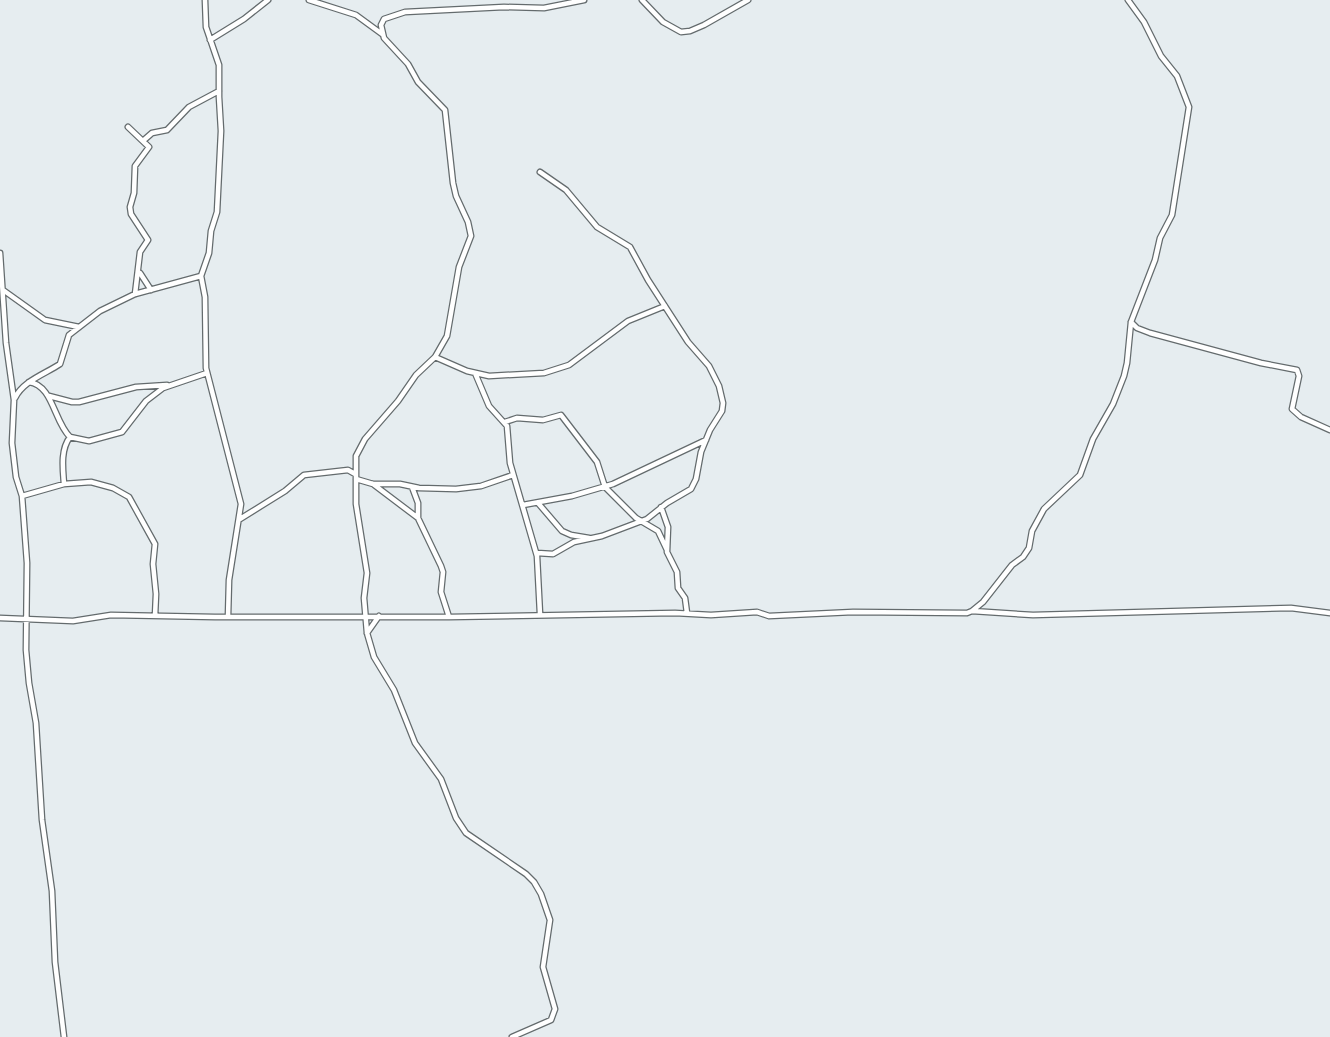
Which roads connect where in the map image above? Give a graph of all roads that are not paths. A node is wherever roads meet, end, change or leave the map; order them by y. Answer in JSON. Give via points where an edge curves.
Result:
{"nodes":[{"id":1,"x":205,"y":0,"type":"edge"},
{"id":2,"x":268,"y":0,"type":"edge"},
{"id":3,"x":309,"y":0,"type":"edge"},
{"id":4,"x":584,"y":0,"type":"edge"},
{"id":5,"x":642,"y":0,"type":"edge"},
{"id":6,"x":748,"y":0,"type":"edge"},
{"id":7,"x":1128,"y":0,"type":"edge"},
{"id":8,"x":382,"y":34,"type":"junction"},
{"id":9,"x":210,"y":40,"type":"junction"},
{"id":10,"x":219,"y":92,"type":"junction"},
{"id":11,"x":128,"y":127,"type":"dead end"},
{"id":12,"x":144,"y":140,"type":"junction"},
{"id":13,"x":540,"y":172,"type":"dead end"},
{"id":14,"x":0,"y":253,"type":"edge"},
{"id":15,"x":139,"y":272,"type":"junction"},
{"id":16,"x":201,"y":276,"type":"junction"},
{"id":17,"x":3,"y":290,"type":"junction"},
{"id":18,"x":151,"y":290,"type":"junction"},
{"id":19,"x":135,"y":294,"type":"junction"},
{"id":20,"x":665,"y":306,"type":"junction"},
{"id":21,"x":1131,"y":322,"type":"junction"},
{"id":22,"x":78,"y":327,"type":"junction"},
{"id":23,"x":436,"y":357,"type":"junction"},
{"id":24,"x":207,"y":372,"type":"junction"},
{"id":25,"x":475,"y":373,"type":"junction"},
{"id":26,"x":29,"y":382,"type":"junction"},
{"id":27,"x":168,"y":385,"type":"junction"},
{"id":28,"x":49,"y":396,"type":"junction"},
{"id":29,"x":14,"y":400,"type":"junction"},
{"id":30,"x":505,"y":422,"type":"junction"},
{"id":31,"x":1330,"y":430,"type":"edge"},
{"id":32,"x":70,"y":437,"type":"junction"},
{"id":33,"x":706,"y":440,"type":"junction"},
{"id":34,"x":513,"y":475,"type":"junction"},
{"id":35,"x":355,"y":476,"type":"junction"},
{"id":36,"x":64,"y":484,"type":"junction"},
{"id":37,"x":373,"y":484,"type":"junction"},
{"id":38,"x":412,"y":487,"type":"junction"},
{"id":39,"x":605,"y":487,"type":"junction"},
{"id":40,"x":22,"y":496,"type":"junction"},
{"id":41,"x":538,"y":503,"type":"junction"},
{"id":42,"x":523,"y":505,"type":"junction"},
{"id":43,"x":661,"y":508,"type":"junction"},
{"id":44,"x":418,"y":518,"type":"junction"},
{"id":45,"x":239,"y":519,"type":"junction"},
{"id":46,"x":640,"y":522,"type":"junction"},
{"id":47,"x":590,"y":538,"type":"junction"},
{"id":48,"x":667,"y":550,"type":"junction"},
{"id":49,"x":537,"y":553,"type":"junction"},
{"id":50,"x":983,"y":602,"type":"junction"},
{"id":51,"x":972,"y":610,"type":"junction"},
{"id":52,"x":981,"y":612,"type":"junction"},
{"id":53,"x":687,"y":613,"type":"junction"},
{"id":54,"x":1330,"y":613,"type":"edge"},
{"id":55,"x":540,"y":614,"type":"junction"},
{"id":56,"x":155,"y":616,"type":"junction"},
{"id":57,"x":366,"y":616,"type":"junction"},
{"id":58,"x":379,"y":616,"type":"junction"},
{"id":59,"x":228,"y":617,"type":"junction"},
{"id":60,"x":449,"y":617,"type":"junction"},
{"id":61,"x":0,"y":618,"type":"edge"},
{"id":62,"x":27,"y":619,"type":"junction"},
{"id":63,"x":367,"y":633,"type":"junction"},
{"id":64,"x":63,"y":1030,"type":"junction"},
{"id":65,"x":64,"y":1037,"type":"edge"},
{"id":66,"x":70,"y":1037,"type":"edge"},
{"id":67,"x":512,"y":1037,"type":"edge"}],
"edges":[{"from":1,"to":9,"type":"street"},
{"from":2,"to":9,"type":"street"},
{"from":3,"to":8,"type":"street","via":[[356,16]]},
{"from":4,"to":8,"type":"street","via":[[544,8],[405,12],[384,19]]},
{"from":5,"to":6,"type":"street","via":[[668,25],[684,32],[704,25]]},
{"from":7,"to":21,"type":"street","via":[[1161,56],[1177,76],[1189,109],[1172,216],[1160,238]]},
{"from":8,"to":23,"type":"street","via":[[444,110],[453,183],[470,230],[470,239],[459,267],[450,329]]},
{"from":9,"to":10,"type":"street","via":[[219,66]]},
{"from":10,"to":12,"type":"street","via":[[189,107],[167,130],[152,133]]},
{"from":10,"to":16,"type":"street","via":[[222,131],[217,212]]},
{"from":11,"to":12,"type":"street"},
{"from":12,"to":15,"type":"street","via":[[149,147],[135,166],[130,207],[148,240],[140,252]]},
{"from":13,"to":20,"type":"street","via":[[566,190],[597,227],[630,247]]},
{"from":14,"to":17,"type":"street"},
{"from":15,"to":18,"type":"street"},
{"from":15,"to":19,"type":"street"},
{"from":16,"to":18,"type":"street"},
{"from":16,"to":24,"type":"street","via":[[205,297]]},
{"from":17,"to":22,"type":"street","via":[[45,320]]},
{"from":17,"to":29,"type":"street"},
{"from":18,"to":19,"type":"street"},
{"from":19,"to":22,"type":"street","via":[[100,311]]},
{"from":20,"to":25,"type":"street","via":[[628,321],[562,368],[511,376]]},
{"from":20,"to":33,"type":"street","via":[[688,342],[709,366],[719,386],[722,411]]},
{"from":21,"to":31,"type":"street","via":[[1150,333],[1297,370],[1299,376],[1292,409]]},
{"from":21,"to":50,"type":"street","via":[[1124,376],[1092,439],[1080,474],[1044,509],[1032,531],[1029,548]]},
{"from":22,"to":26,"type":"street","via":[[68,337],[60,364]]},
{"from":23,"to":25,"type":"street"},
{"from":23,"to":35,"type":"street","via":[[416,375],[365,439],[356,456]]},
{"from":24,"to":27,"type":"street"},
{"from":24,"to":45,"type":"street","via":[[240,498]]},
{"from":25,"to":30,"type":"street","via":[[489,406]]},
{"from":26,"to":28,"type":"street"},
{"from":26,"to":29,"type":"street"},
{"from":27,"to":28,"type":"street","via":[[136,387],[79,402]]},
{"from":27,"to":32,"type":"street","via":[[146,402],[122,432],[89,441]]},
{"from":28,"to":32,"type":"street","via":[[57,420]]},
{"from":29,"to":40,"type":"street","via":[[12,443]]},
{"from":30,"to":34,"type":"street","via":[[510,435]]},
{"from":30,"to":39,"type":"street","via":[[517,418],[543,420],[561,415],[600,468]]},
{"from":32,"to":36,"type":"street","via":[[64,457]]},
{"from":33,"to":39,"type":"street"},
{"from":33,"to":43,"type":"street","via":[[693,486]]},
{"from":34,"to":38,"type":"street","via":[[473,487]]},
{"from":34,"to":42,"type":"street"},
{"from":35,"to":37,"type":"street"},
{"from":35,"to":45,"type":"street","via":[[348,470],[304,475],[285,491]]},
{"from":35,"to":57,"type":"street","via":[[367,573]]},
{"from":36,"to":40,"type":"street"},
{"from":36,"to":56,"type":"street","via":[[96,482],[130,499],[155,544]]},
{"from":37,"to":38,"type":"street"},
{"from":37,"to":44,"type":"street"},
{"from":38,"to":44,"type":"street","via":[[418,504]]},
{"from":39,"to":41,"type":"street"},
{"from":39,"to":46,"type":"street"},
{"from":40,"to":62,"type":"street"},
{"from":41,"to":42,"type":"street"},
{"from":41,"to":47,"type":"street","via":[[562,531]]},
{"from":42,"to":49,"type":"street"},
{"from":43,"to":46,"type":"street"},
{"from":43,"to":48,"type":"street","via":[[668,527]]},
{"from":44,"to":60,"type":"street","via":[[441,566],[441,592]]},
{"from":45,"to":59,"type":"street","via":[[229,580]]},
{"from":46,"to":47,"type":"street"},
{"from":46,"to":48,"type":"street","via":[[658,531]]},
{"from":47,"to":49,"type":"street","via":[[574,542],[554,554]]},
{"from":48,"to":53,"type":"street","via":[[677,572],[678,588]]},
{"from":49,"to":55,"type":"street"},
{"from":50,"to":51,"type":"street"},
{"from":50,"to":52,"type":"street"},
{"from":51,"to":52,"type":"street"},
{"from":51,"to":53,"type":"street","via":[[967,613],[853,612],[769,616],[758,612]]},
{"from":52,"to":54,"type":"street","via":[[1033,615],[1291,608]]},
{"from":53,"to":55,"type":"street"},
{"from":55,"to":60,"type":"street"},
{"from":56,"to":59,"type":"street"},
{"from":56,"to":62,"type":"street","via":[[107,615],[73,622]]},
{"from":57,"to":58,"type":"street"},
{"from":57,"to":59,"type":"street"},
{"from":57,"to":63,"type":"street"},
{"from":58,"to":60,"type":"street"},
{"from":58,"to":63,"type":"street"},
{"from":61,"to":62,"type":"street"},
{"from":62,"to":64,"type":"street","via":[[26,650],[36,723],[42,820],[52,891],[55,962]]},
{"from":63,"to":67,"type":"street","via":[[374,657],[394,690],[415,743],[441,779],[456,818],[466,833],[526,874],[534,882],[546,906],[551,925],[543,967],[555,1010],[551,1020]]},
{"from":64,"to":65,"type":"street"},
{"from":64,"to":66,"type":"street"}]}
